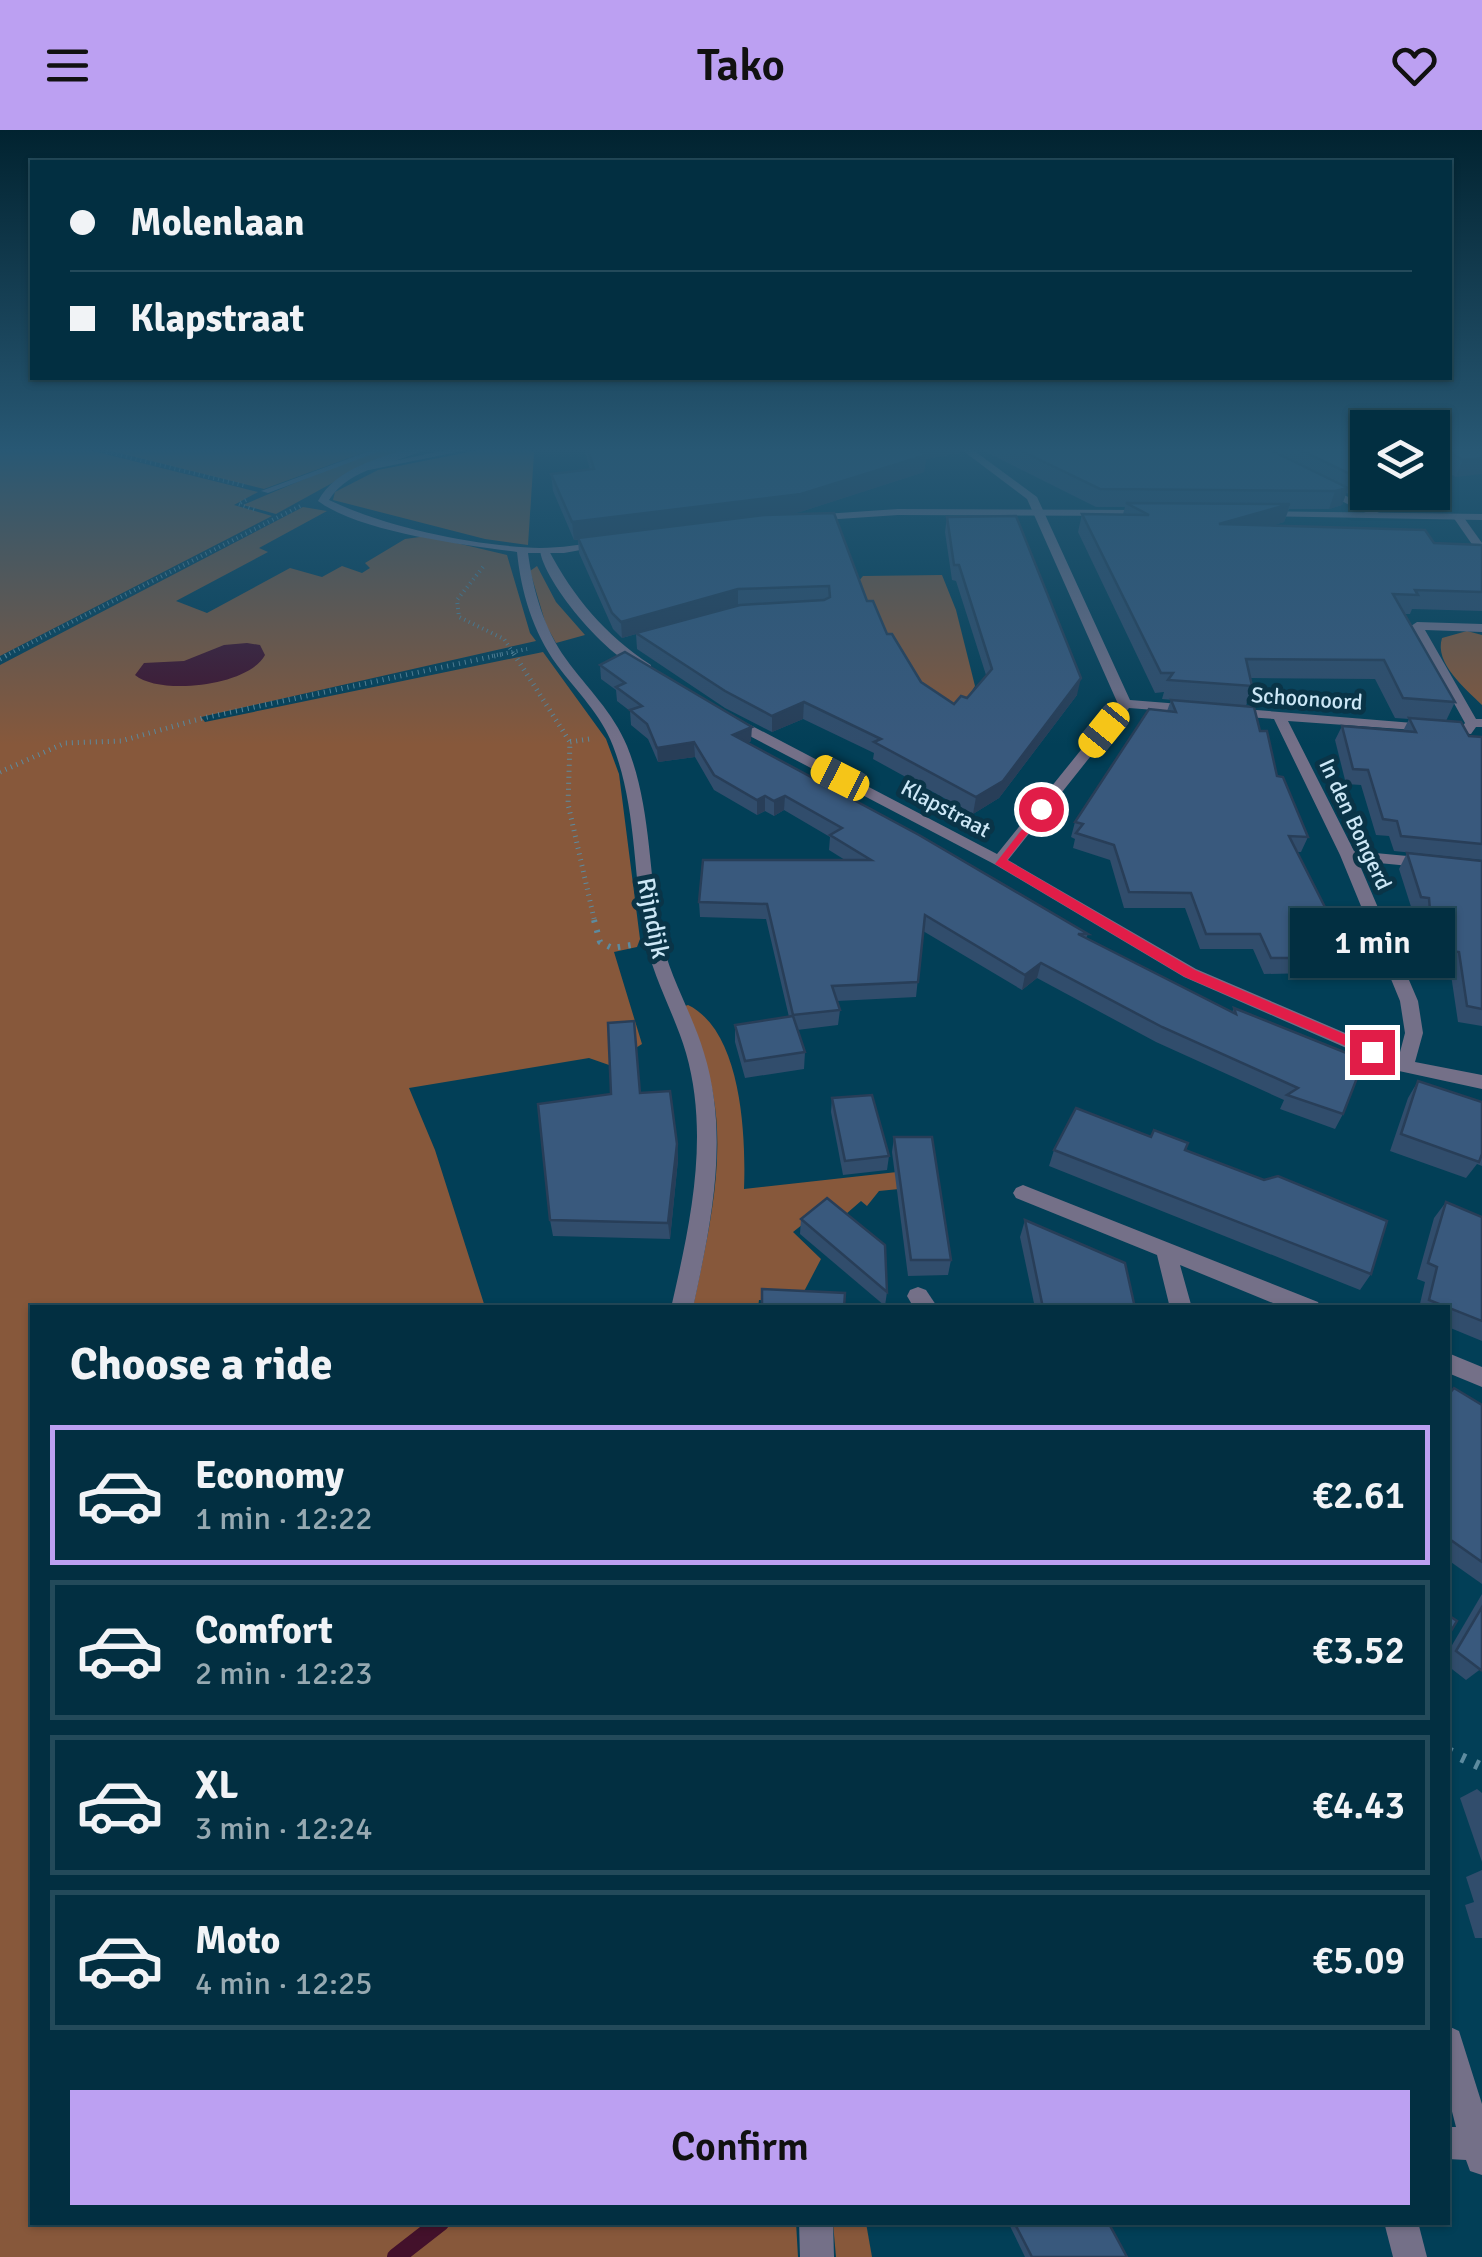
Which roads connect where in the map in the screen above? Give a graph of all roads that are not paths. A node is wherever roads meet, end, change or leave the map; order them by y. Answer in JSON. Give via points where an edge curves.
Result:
{"nodes":[{"id":1,"x":506,"y":546,"type":"edge"},
{"id":2,"x":583,"y":546,"type":"edge"},
{"id":3,"x":1054,"y":546,"type":"edge"},
{"id":4,"x":514,"y":548,"type":"junction"},
{"id":5,"x":544,"y":551,"type":"junction"},
{"id":6,"x":1482,"y":628,"type":"edge"},
{"id":7,"x":635,"y":642,"type":"edge"},
{"id":8,"x":618,"y":647,"type":"junction"},
{"id":9,"x":669,"y":683,"type":"edge"},
{"id":10,"x":1125,"y":704,"type":"junction"},
{"id":11,"x":1202,"y":710,"type":"edge"},
{"id":12,"x":1221,"y":712,"type":"edge"},
{"id":13,"x":718,"y":714,"type":"edge"},
{"id":14,"x":1279,"y":716,"type":"junction"},
{"id":15,"x":1477,"y":723,"type":"edge"},
{"id":16,"x":1348,"y":855,"type":"junction"},
{"id":17,"x":1000,"y":861,"type":"junction"},
{"id":18,"x":1482,"y":868,"type":"edge"},
{"id":19,"x":1405,"y":1066,"type":"junction"},
{"id":20,"x":1482,"y":1082,"type":"edge"},
{"id":21,"x":1023,"y":1193,"type":"dead end"},
{"id":22,"x":1166,"y":1250,"type":"junction"},
{"id":23,"x":683,"y":1305,"type":"edge"},
{"id":24,"x":1180,"y":1305,"type":"edge"},
{"id":25,"x":1303,"y":1305,"type":"edge"},
{"id":26,"x":1450,"y":1364,"type":"edge"},
{"id":27,"x":1482,"y":1376,"type":"edge"},
{"id":28,"x":1450,"y":2052,"type":"edge"},
{"id":29,"x":1469,"y":2148,"type":"edge"},
{"id":30,"x":816,"y":2225,"type":"edge"},
{"id":31,"x":1402,"y":2225,"type":"edge"},
{"id":32,"x":817,"y":2257,"type":"edge"},
{"id":33,"x":1410,"y":2257,"type":"edge"}],
"edges":[{"from":1,"to":4,"type":"street"},
{"from":2,"to":5,"type":"street"},
{"from":3,"to":10,"type":"street"},
{"from":4,"to":5,"type":"street"},
{"from":4,"to":23,"type":"street","name":"Rijndijk","via":[[551,645],[615,735],[638,811],[653,941],[699,1066],[706,1177]]},
{"from":5,"to":8,"type":"street","via":[[567,594]]},
{"from":6,"to":15,"type":"street","via":[[1417,626]]},
{"from":7,"to":8,"type":"street"},
{"from":8,"to":9,"type":"street"},
{"from":10,"to":11,"type":"street"},
{"from":10,"to":17,"type":"street"},
{"from":12,"to":14,"type":"street","name":"Schoonoord"},
{"from":13,"to":17,"type":"street","name":"Klapstraat"},
{"from":14,"to":15,"type":"street","name":"Schoonoord","via":[[1466,731]]},
{"from":14,"to":16,"type":"street","name":"In den Bongerd"},
{"from":16,"to":18,"type":"street"},
{"from":16,"to":19,"type":"street","name":"In den Bongerd","via":[[1410,1001],[1414,1032]]},
{"from":17,"to":19,"type":"street","name":"Klapstraat","via":[[1190,974]]},
{"from":19,"to":20,"type":"street","name":"Klapstraat"},
{"from":21,"to":22,"type":"street"},
{"from":22,"to":24,"type":"street"},
{"from":22,"to":25,"type":"street"},
{"from":26,"to":27,"type":"street"},
{"from":28,"to":29,"type":"street"},
{"from":30,"to":32,"type":"street"},
{"from":31,"to":33,"type":"street"}]}
